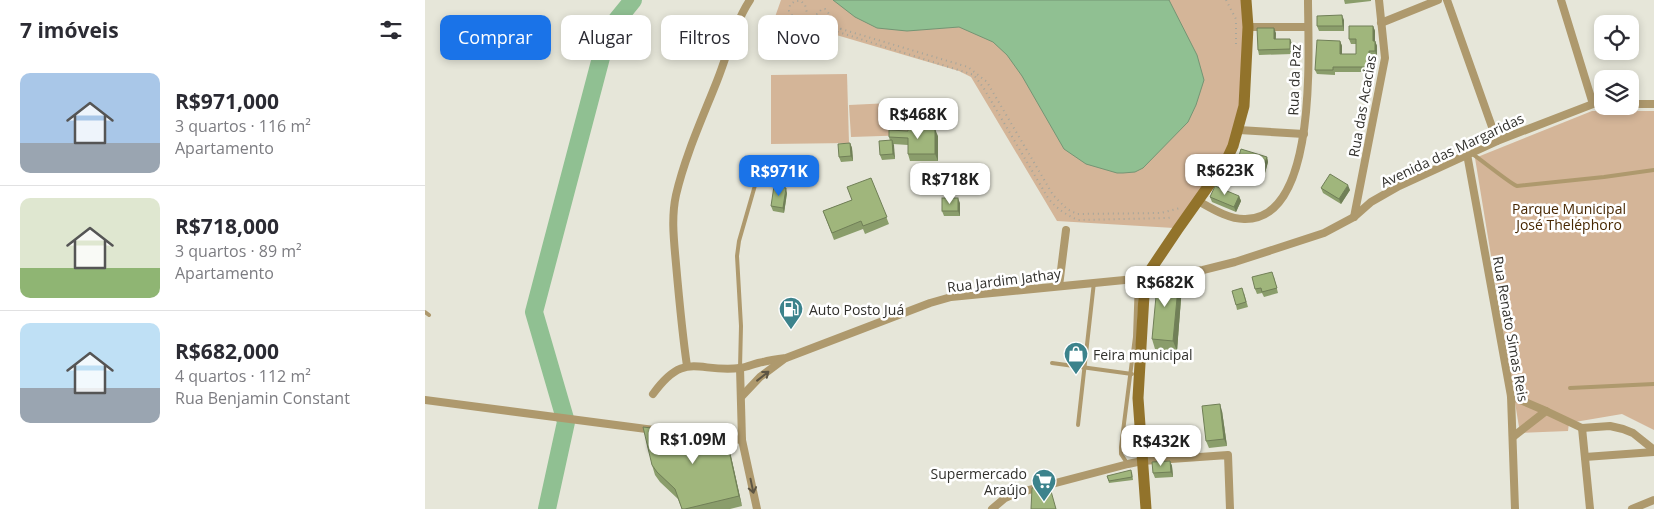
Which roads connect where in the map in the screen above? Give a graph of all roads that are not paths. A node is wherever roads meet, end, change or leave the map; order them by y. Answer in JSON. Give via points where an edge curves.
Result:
{"nodes":[{"id":1,"x":750,"y":0,"type":"edge"},
{"id":2,"x":1246,"y":0,"type":"edge"},
{"id":3,"x":1308,"y":0,"type":"edge"},
{"id":4,"x":1379,"y":0,"type":"edge"},
{"id":5,"x":1438,"y":0,"type":"edge"},
{"id":6,"x":1447,"y":0,"type":"edge"},
{"id":7,"x":1561,"y":0,"type":"edge"},
{"id":8,"x":1381,"y":23,"type":"junction"},
{"id":9,"x":1308,"y":27,"type":"junction"},
{"id":10,"x":1245,"y":28,"type":"junction"},
{"id":11,"x":1593,"y":104,"type":"joint"},
{"id":12,"x":1639,"y":104,"type":"edge"},
{"id":13,"x":1654,"y":104,"type":"edge"},
{"id":14,"x":1239,"y":130,"type":"junction"},
{"id":15,"x":1304,"y":134,"type":"junction"},
{"id":16,"x":1497,"y":141,"type":"junction"},
{"id":17,"x":1469,"y":153,"type":"junction"},
{"id":18,"x":1654,"y":170,"type":"edge"},
{"id":19,"x":758,"y":175,"type":"dead end"},
{"id":20,"x":1198,"y":201,"type":"junction"},
{"id":21,"x":1354,"y":216,"type":"junction"},
{"id":22,"x":1066,"y":230,"type":"dead end"},
{"id":23,"x":1141,"y":278,"type":"junction"},
{"id":24,"x":1095,"y":282,"type":"junction"},
{"id":25,"x":1059,"y":286,"type":"junction"},
{"id":26,"x":425,"y":312,"type":"edge"},
{"id":27,"x":429,"y":315,"type":"dead end"},
{"id":28,"x":786,"y":358,"type":"junction"},
{"id":29,"x":1053,"y":363,"type":"dead end"},
{"id":30,"x":687,"y":366,"type":"junction"},
{"id":31,"x":740,"y":368,"type":"junction"},
{"id":32,"x":1084,"y":368,"type":"junction"},
{"id":33,"x":1135,"y":375,"type":"junction"},
{"id":34,"x":1654,"y":384,"type":"edge"},
{"id":35,"x":1570,"y":388,"type":"dead end"},
{"id":36,"x":653,"y":394,"type":"dead end"},
{"id":37,"x":742,"y":396,"type":"junction"},
{"id":38,"x":1511,"y":396,"type":"junction"},
{"id":39,"x":425,"y":400,"type":"edge"},
{"id":40,"x":1547,"y":411,"type":"junction"},
{"id":41,"x":1077,"y":424,"type":"dead end"},
{"id":42,"x":1582,"y":428,"type":"junction"},
{"id":43,"x":667,"y":432,"type":"edge"},
{"id":44,"x":705,"y":436,"type":"edge"},
{"id":45,"x":1514,"y":436,"type":"junction"},
{"id":46,"x":742,"y":440,"type":"junction"},
{"id":47,"x":1654,"y":451,"type":"edge"},
{"id":48,"x":1585,"y":457,"type":"junction"},
{"id":49,"x":1142,"y":461,"type":"junction"},
{"id":50,"x":1128,"y":464,"type":"junction"},
{"id":51,"x":1654,"y":500,"type":"edge"},
{"id":52,"x":757,"y":509,"type":"edge"},
{"id":53,"x":991,"y":509,"type":"edge"},
{"id":54,"x":1146,"y":509,"type":"edge"},
{"id":55,"x":1230,"y":509,"type":"edge"},
{"id":56,"x":1515,"y":509,"type":"edge"},
{"id":57,"x":1590,"y":509,"type":"edge"},
{"id":58,"x":1632,"y":509,"type":"edge"}],
"edges":[{"from":1,"to":30,"type":"street","via":[[741,13],[702,116],[676,196],[674,238]]},
{"from":2,"to":10,"type":"street"},
{"from":3,"to":9,"type":"street","name":"Rua da Paz"},
{"from":4,"to":8,"type":"street","name":"Rua das Acacias"},
{"from":5,"to":8,"type":"street"},
{"from":6,"to":16,"type":"street"},
{"from":7,"to":11,"type":"street"},
{"from":8,"to":21,"type":"street","name":"Rua das Acacias","via":[[1385,58]]},
{"from":9,"to":10,"type":"street","name":"Rua da Paz"},
{"from":9,"to":15,"type":"street","name":"Rua da Paz"},
{"from":10,"to":14,"type":"street","via":[[1244,106]]},
{"from":11,"to":16,"type":"street","name":"Avenida das Margaridas"},
{"from":12,"to":13,"type":"street"},
{"from":14,"to":15,"type":"street","name":"Rua da Paz"},
{"from":14,"to":20,"type":"street","via":[[1226,161]]},
{"from":15,"to":20,"type":"street","name":"Rua da Paz","via":[[1289,186],[1274,208],[1258,216],[1241,219]]},
{"from":16,"to":17,"type":"street","name":"Avenida das Margaridas"},
{"from":17,"to":18,"type":"lane","via":[[1515,186]]},
{"from":17,"to":21,"type":"street","name":"Avenida das Margaridas","via":[[1399,186]]},
{"from":17,"to":38,"type":"street","name":"Rua Renato Simas Reis"},
{"from":19,"to":31,"type":"lane","via":[[737,256]]},
{"from":20,"to":23,"type":"street"},
{"from":21,"to":23,"type":"street","name":"Avenida das Margaridas","via":[[1324,232],[1235,262],[1203,270]]},
{"from":22,"to":25,"type":"street"},
{"from":23,"to":24,"type":"street","name":"Rua Jardim Jathay"},
{"from":23,"to":33,"type":"street"},
{"from":24,"to":25,"type":"street","name":"Rua Jardim Jathay"},
{"from":24,"to":32,"type":"lane"},
{"from":25,"to":28,"type":"street","name":"Rua Jardim Jathay","via":[[930,302]]},
{"from":26,"to":27,"type":"lane"},
{"from":28,"to":31,"type":"street","name":"Rua Jardim Jathay"},
{"from":37,"to":28,"type":"street","name":"Rua Jardim Jathay","one_way":true,"via":[[760,377]]},
{"from":29,"to":32,"type":"lane"},
{"from":30,"to":31,"type":"street","name":"Rua Jardim Jathay"},
{"from":30,"to":36,"type":"street","via":[[667,376]]},
{"from":31,"to":37,"type":"street"},
{"from":32,"to":33,"type":"lane"},
{"from":32,"to":41,"type":"lane"},
{"from":33,"to":49,"type":"street"},
{"from":33,"to":50,"type":"lane","via":[[1121,447],[1121,454]]},
{"from":34,"to":35,"type":"lane"},
{"from":37,"to":46,"type":"street"},
{"from":38,"to":40,"type":"street"},
{"from":38,"to":45,"type":"street","name":"Rua Renato Simas Reis"},
{"from":39,"to":43,"type":"street"},
{"from":40,"to":42,"type":"street"},
{"from":40,"to":45,"type":"street"},
{"from":42,"to":47,"type":"street","via":[[1623,428]]},
{"from":42,"to":48,"type":"street"},
{"from":44,"to":46,"type":"street"},
{"from":45,"to":56,"type":"street","name":"Rua Renato Simas Reis"},
{"from":46,"to":52,"type":"street","one_way":true},
{"from":47,"to":48,"type":"street"},
{"from":48,"to":57,"type":"street"},
{"from":49,"to":50,"type":"street"},
{"from":49,"to":54,"type":"street"},
{"from":49,"to":55,"type":"street","via":[[1228,455]]},
{"from":50,"to":53,"type":"street","via":[[1014,494]]},
{"from":51,"to":58,"type":"street"}]}
